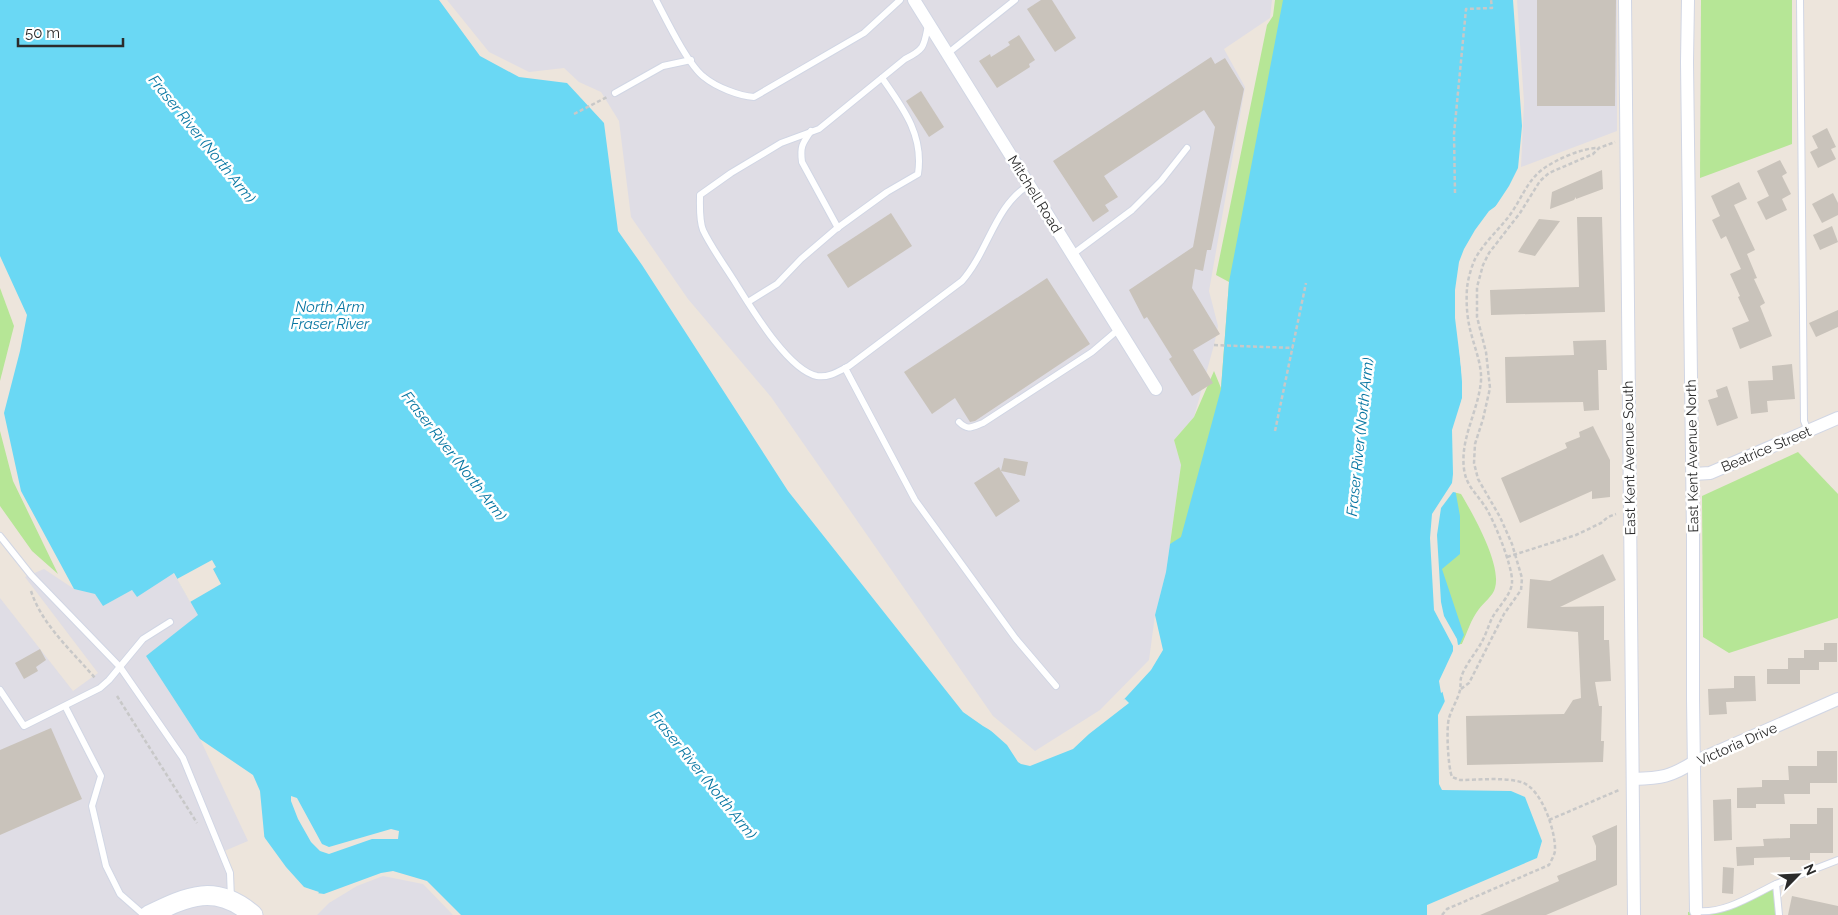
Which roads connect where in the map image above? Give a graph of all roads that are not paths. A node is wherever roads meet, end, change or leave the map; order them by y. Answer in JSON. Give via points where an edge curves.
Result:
{"nodes":[{"id":1,"x":656,"y":0,"type":"edge"},
{"id":2,"x":900,"y":0,"type":"edge"},
{"id":3,"x":914,"y":0,"type":"edge"},
{"id":4,"x":1015,"y":0,"type":"edge"},
{"id":5,"x":1625,"y":0,"type":"edge"},
{"id":6,"x":1688,"y":0,"type":"edge"},
{"id":7,"x":1800,"y":0,"type":"edge"},
{"id":8,"x":928,"y":24,"type":"junction"},
{"id":9,"x":947,"y":54,"type":"junction"},
{"id":10,"x":690,"y":60,"type":"junction"},
{"id":11,"x":882,"y":78,"type":"junction"},
{"id":12,"x":615,"y":93,"type":"road end"},
{"id":13,"x":811,"y":131,"type":"junction"},
{"id":14,"x":1187,"y":148,"type":"dead end"},
{"id":15,"x":1029,"y":185,"type":"junction"},
{"id":16,"x":838,"y":228,"type":"junction"},
{"id":17,"x":1072,"y":254,"type":"junction"},
{"id":18,"x":748,"y":302,"type":"junction"},
{"id":19,"x":1119,"y":329,"type":"junction"},
{"id":20,"x":845,"y":368,"type":"junction"},
{"id":21,"x":1156,"y":389,"type":"dead end"},
{"id":22,"x":1838,"y":418,"type":"edge"},
{"id":23,"x":959,"y":422,"type":"dead end"},
{"id":24,"x":1808,"y":431,"type":"junction"},
{"id":25,"x":1692,"y":474,"type":"junction"},
{"id":26,"x":0,"y":536,"type":"edge"},
{"id":27,"x":170,"y":622,"type":"dead end"},
{"id":28,"x":120,"y":667,"type":"junction"},
{"id":29,"x":1056,"y":686,"type":"dead end"},
{"id":30,"x":0,"y":690,"type":"edge"},
{"id":31,"x":1838,"y":699,"type":"edge"},
{"id":32,"x":64,"y":706,"type":"junction"},
{"id":33,"x":1694,"y":762,"type":"junction"},
{"id":34,"x":1634,"y":779,"type":"junction"},
{"id":35,"x":1838,"y":860,"type":"edge"},
{"id":36,"x":1776,"y":884,"type":"junction"},
{"id":37,"x":231,"y":900,"type":"junction"},
{"id":38,"x":1696,"y":911,"type":"joint"},
{"id":39,"x":144,"y":915,"type":"edge"},
{"id":40,"x":149,"y":915,"type":"edge"},
{"id":41,"x":253,"y":915,"type":"edge"},
{"id":42,"x":1634,"y":915,"type":"edge"},
{"id":43,"x":1779,"y":915,"type":"edge"}],
"edges":[{"from":1,"to":10,"type":"lane"},
{"from":2,"to":10,"type":"lane","via":[[864,33],[754,97],[729,90],[703,76]]},
{"from":3,"to":8,"type":"street","name":"Mitchell Road"},
{"from":4,"to":9,"type":"lane"},
{"from":5,"to":34,"type":"street","name":"East Kent Avenue South"},
{"from":6,"to":25,"type":"street","name":"East Kent Avenue North"},
{"from":7,"to":24,"type":"lane","via":[[1804,421]]},
{"from":8,"to":9,"type":"street","name":"Mitchell Road"},
{"from":8,"to":11,"type":"lane","via":[[924,46]]},
{"from":9,"to":15,"type":"street","name":"Mitchell Road"},
{"from":10,"to":12,"type":"lane","via":[[664,66]]},
{"from":11,"to":13,"type":"lane"},
{"from":11,"to":16,"type":"lane","via":[[906,111],[915,134],[920,159],[918,174]]},
{"from":13,"to":16,"type":"lane","via":[[802,143],[802,162]]},
{"from":13,"to":18,"type":"lane","via":[[781,143],[731,172],[700,196],[702,228]]},
{"from":14,"to":17,"type":"lane","via":[[1132,210]]},
{"from":15,"to":17,"type":"street","name":"Mitchell Road"},
{"from":15,"to":20,"type":"lane","via":[[1009,201],[973,269],[962,281]]},
{"from":16,"to":18,"type":"lane","via":[[777,284]]},
{"from":17,"to":19,"type":"street","name":"Mitchell Road"},
{"from":18,"to":20,"type":"lane","via":[[781,349],[807,372],[827,376]]},
{"from":19,"to":21,"type":"street","name":"Mitchell Road"},
{"from":19,"to":23,"type":"lane","via":[[1092,352],[983,423],[972,428]]},
{"from":20,"to":29,"type":"lane","via":[[915,500],[1016,639]]},
{"from":22,"to":24,"type":"street","name":"Beatrice Street"},
{"from":24,"to":25,"type":"street","name":"Beatrice Street","via":[[1710,473]]},
{"from":25,"to":33,"type":"street","name":"East Kent Avenue North"},
{"from":26,"to":28,"type":"lane","via":[[30,575]]},
{"from":27,"to":28,"type":"lane","via":[[143,640]]},
{"from":28,"to":32,"type":"lane","via":[[100,688]]},
{"from":28,"to":37,"type":"lane","via":[[183,758],[230,873]]},
{"from":30,"to":32,"type":"lane","via":[[24,726]]},
{"from":31,"to":33,"type":"street","name":"Victoria Drive"},
{"from":32,"to":39,"type":"lane","via":[[102,776],[92,806],[106,866],[120,894]]},
{"from":33,"to":34,"type":"street","name":"Victoria Drive","via":[[1665,777]]},
{"from":33,"to":38,"type":"street","name":"East Kent Avenue North"},
{"from":34,"to":42,"type":"street","name":"East Kent Avenue South"},
{"from":35,"to":36,"type":"lane"},
{"from":36,"to":38,"type":"lane","via":[[1723,909]]},
{"from":36,"to":43,"type":"lane"},
{"from":37,"to":40,"type":"street","via":[[191,897]]},
{"from":37,"to":41,"type":"street"}]}
